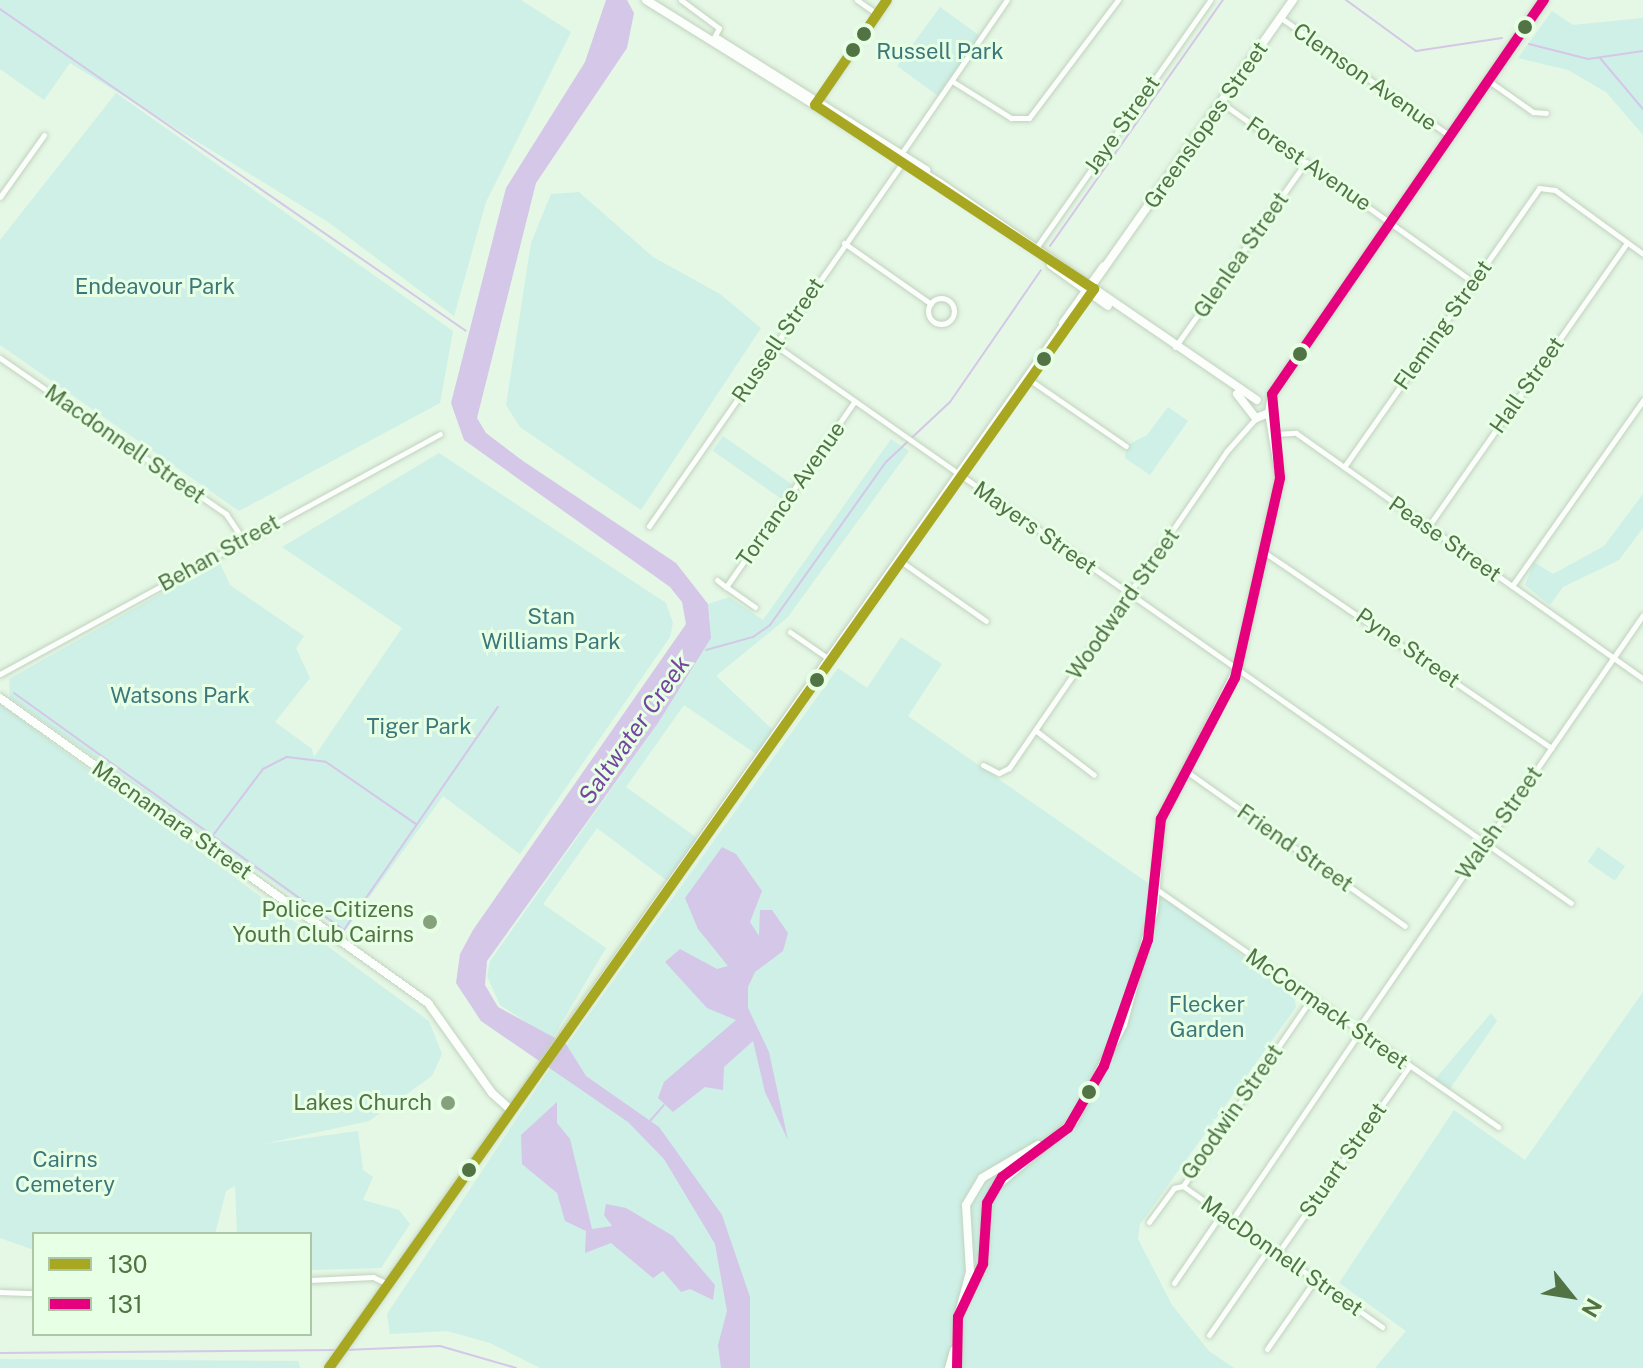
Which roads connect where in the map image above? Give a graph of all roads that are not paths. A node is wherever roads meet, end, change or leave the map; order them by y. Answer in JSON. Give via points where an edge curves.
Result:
{"nodes":[{"id":1,"x":646,"y":0,"type":"edge"},
{"id":2,"x":681,"y":0,"type":"edge"},
{"id":3,"x":857,"y":0,"type":"edge"},
{"id":4,"x":887,"y":0,"type":"edge"},
{"id":5,"x":1007,"y":0,"type":"edge"},
{"id":6,"x":1118,"y":0,"type":"edge"},
{"id":7,"x":1210,"y":0,"type":"edge"},
{"id":8,"x":1293,"y":0,"type":"edge"},
{"id":9,"x":1544,"y":0,"type":"edge"},
{"id":10,"x":877,"y":14,"type":"junction"},
{"id":11,"x":1281,"y":18,"type":"junction"},
{"id":12,"x":713,"y":39,"type":"junction"},
{"id":13,"x":952,"y":81,"type":"junction"},
{"id":14,"x":1489,"y":81,"type":"junction"},
{"id":15,"x":817,"y":102,"type":"junction"},
{"id":16,"x":1222,"y":103,"type":"junction"},
{"id":17,"x":1546,"y":113,"type":"dead end"},
{"id":18,"x":44,"y":135,"type":"dead end"},
{"id":19,"x":1450,"y":136,"type":"junction"},
{"id":20,"x":903,"y":156,"type":"junction"},
{"id":21,"x":1306,"y":162,"type":"junction"},
{"id":22,"x":0,"y":197,"type":"edge"},
{"id":23,"x":1391,"y":221,"type":"junction"},
{"id":24,"x":844,"y":243,"type":"junction"},
{"id":25,"x":1627,"y":243,"type":"junction"},
{"id":26,"x":1034,"y":250,"type":"junction"},
{"id":27,"x":1643,"y":254,"type":"edge"},
{"id":28,"x":1473,"y":282,"type":"junction"},
{"id":29,"x":1090,"y":290,"type":"junction"},
{"id":30,"x":931,"y":304,"type":"junction"},
{"id":31,"x":775,"y":345,"type":"junction"},
{"id":32,"x":1175,"y":348,"type":"junction"},
{"id":33,"x":0,"y":358,"type":"edge"},
{"id":34,"x":1027,"y":378,"type":"junction"},
{"id":35,"x":1279,"y":381,"type":"junction"},
{"id":36,"x":1232,"y":388,"type":"junction"},
{"id":37,"x":1258,"y":400,"type":"junction"},
{"id":38,"x":1643,"y":400,"type":"edge"},
{"id":39,"x":855,"y":401,"type":"junction"},
{"id":40,"x":1250,"y":408,"type":"junction"},
{"id":41,"x":1269,"y":410,"type":"junction"},
{"id":42,"x":1257,"y":419,"type":"junction"},
{"id":43,"x":440,"y":434,"type":"dead end"},
{"id":44,"x":1274,"y":434,"type":"junction"},
{"id":45,"x":1126,"y":446,"type":"dead end"},
{"id":46,"x":1344,"y":467,"type":"junction"},
{"id":47,"x":959,"y":475,"type":"junction"},
{"id":48,"x":649,"y":526,"type":"dead end"},
{"id":49,"x":1428,"y":527,"type":"junction"},
{"id":50,"x":243,"y":539,"type":"junction"},
{"id":51,"x":1264,"y":552,"type":"junction"},
{"id":52,"x":898,"y":560,"type":"junction"},
{"id":53,"x":717,"y":580,"type":"dead end"},
{"id":54,"x":1512,"y":586,"type":"junction"},
{"id":55,"x":726,"y":587,"type":"junction"},
{"id":56,"x":1130,"y":594,"type":"junction"},
{"id":57,"x":755,"y":607,"type":"dead end"},
{"id":58,"x":1643,"y":615,"type":"edge"},
{"id":59,"x":986,"y":621,"type":"dead end"},
{"id":60,"x":790,"y":632,"type":"dead end"},
{"id":61,"x":1613,"y":657,"type":"junction"},
{"id":62,"x":829,"y":659,"type":"junction"},
{"id":63,"x":1237,"y":670,"type":"junction"},
{"id":64,"x":0,"y":674,"type":"edge"},
{"id":65,"x":1643,"y":679,"type":"edge"},
{"id":66,"x":0,"y":698,"type":"edge"},
{"id":67,"x":1035,"y":730,"type":"junction"},
{"id":68,"x":1551,"y":748,"type":"junction"},
{"id":69,"x":983,"y":765,"type":"dead end"},
{"id":70,"x":1185,"y":771,"type":"junction"},
{"id":71,"x":1094,"y":775,"type":"dead end"},
{"id":72,"x":1486,"y":841,"type":"junction"},
{"id":73,"x":1156,"y":889,"type":"junction"},
{"id":74,"x":1571,"y":903,"type":"dead end"},
{"id":75,"x":1405,"y":926,"type":"dead end"},
{"id":76,"x":1311,"y":999,"type":"junction"},
{"id":77,"x":1357,"y":1032,"type":"junction"},
{"id":78,"x":1408,"y":1068,"type":"junction"},
{"id":79,"x":511,"y":1110,"type":"junction"},
{"id":80,"x":1499,"y":1127,"type":"dead end"},
{"id":81,"x":1057,"y":1137,"type":"junction"},
{"id":82,"x":1007,"y":1159,"type":"junction"},
{"id":83,"x":1014,"y":1167,"type":"junction"},
{"id":84,"x":1183,"y":1186,"type":"junction"},
{"id":85,"x":1222,"y":1213,"type":"junction"},
{"id":86,"x":1232,"y":1220,"type":"junction"},
{"id":87,"x":1149,"y":1222,"type":"dead end"},
{"id":88,"x":1270,"y":1247,"type":"junction"},
{"id":89,"x":1278,"y":1253,"type":"junction"},
{"id":90,"x":312,"y":1280,"type":"edge"},
{"id":91,"x":1315,"y":1280,"type":"junction"},
{"id":92,"x":1174,"y":1283,"type":"dead end"},
{"id":93,"x":388,"y":1284,"type":"junction"},
{"id":94,"x":0,"y":1292,"type":"edge"},
{"id":95,"x":32,"y":1293,"type":"edge"},
{"id":96,"x":960,"y":1310,"type":"junction"},
{"id":97,"x":1382,"y":1327,"type":"dead end"},
{"id":98,"x":1209,"y":1335,"type":"dead end"},
{"id":99,"x":957,"y":1339,"type":"junction"},
{"id":100,"x":1267,"y":1349,"type":"dead end"},
{"id":101,"x":329,"y":1367,"type":"edge"},
{"id":102,"x":949,"y":1368,"type":"edge"},
{"id":103,"x":957,"y":1368,"type":"edge"}],
"edges":[{"from":1,"to":12,"type":"street"},
{"from":2,"to":12,"type":"street","via":[[719,28]]},
{"from":3,"to":10,"type":"street"},
{"from":4,"to":10,"type":"street"},
{"from":5,"to":13,"type":"street","name":"Russell Street"},
{"from":6,"to":13,"type":"street","via":[[1029,118],[1011,118]]},
{"from":7,"to":26,"type":"street","name":"Jaye Street"},
{"from":8,"to":11,"type":"street","name":"Greenslopes Street"},
{"from":9,"to":14,"type":"street"},
{"from":10,"to":15,"type":"street"},
{"from":11,"to":16,"type":"street","name":"Greenslopes Street"},
{"from":11,"to":19,"type":"street","name":"Clemson Avenue"},
{"from":12,"to":15,"type":"street"},
{"from":13,"to":20,"type":"street","name":"Russell Street"},
{"from":14,"to":17,"type":"street","via":[[1533,112]]},
{"from":14,"to":19,"type":"street"},
{"from":15,"to":20,"type":"street"},
{"from":16,"to":21,"type":"street","name":"Forest Avenue"},
{"from":16,"to":29,"type":"street","name":"Greenslopes Street"},
{"from":18,"to":22,"type":"street"},
{"from":19,"to":23,"type":"street"},
{"from":20,"to":24,"type":"street","name":"Russell Street"},
{"from":20,"to":26,"type":"street"},
{"from":21,"to":23,"type":"street","name":"Forest Avenue"},
{"from":21,"to":32,"type":"street","name":"Glenlea Street"},
{"from":23,"to":28,"type":"street","name":"Forest Avenue"},
{"from":23,"to":35,"type":"street"},
{"from":24,"to":30,"type":"street"},
{"from":24,"to":31,"type":"street","name":"Russell Street"},
{"from":25,"to":27,"type":"street"},
{"from":25,"to":28,"type":"street","name":"Fleming Street","via":[[1544,187]]},
{"from":25,"to":49,"type":"street","name":"Hall Street"},
{"from":26,"to":29,"type":"street"},
{"from":28,"to":46,"type":"street","name":"Fleming Street"},
{"from":29,"to":32,"type":"street"},
{"from":29,"to":34,"type":"street","name":"Greenslopes Street"},
{"from":30,"to":30,"type":"street","via":[[949,301],[951,319],[935,322]]},
{"from":31,"to":39,"type":"street","name":"Mayers Street"},
{"from":31,"to":48,"type":"street","name":"Russell Street"},
{"from":32,"to":36,"type":"street"},
{"from":33,"to":50,"type":"street","name":"Macdonnell Street","via":[[226,514]]},
{"from":34,"to":45,"type":"street"},
{"from":34,"to":47,"type":"street","name":"Greenslopes Street"},
{"from":35,"to":37,"type":"street"},
{"from":35,"to":41,"type":"street"},
{"from":36,"to":37,"type":"street"},
{"from":36,"to":40,"type":"street"},
{"from":37,"to":40,"type":"street"},
{"from":37,"to":41,"type":"street"},
{"from":38,"to":54,"type":"street"},
{"from":39,"to":47,"type":"street","name":"Mayers Street"},
{"from":39,"to":55,"type":"street","name":"Torrance Avenue"},
{"from":40,"to":42,"type":"street"},
{"from":41,"to":42,"type":"street"},
{"from":41,"to":44,"type":"street"},
{"from":42,"to":44,"type":"street"},
{"from":42,"to":56,"type":"street","name":"Woodward Street"},
{"from":43,"to":50,"type":"street","name":"Behan Street"},
{"from":44,"to":46,"type":"street","name":"Pease Street","via":[[1296,433]]},
{"from":44,"to":51,"type":"street","via":[[1280,478]]},
{"from":46,"to":49,"type":"street","name":"Pease Street"},
{"from":47,"to":52,"type":"street","name":"Greenslopes Street"},
{"from":47,"to":56,"type":"street","name":"Mayers Street"},
{"from":49,"to":54,"type":"street","name":"Pease Street"},
{"from":50,"to":64,"type":"street","name":"Behan Street"},
{"from":51,"to":63,"type":"street"},
{"from":51,"to":68,"type":"street","name":"Pyne Street"},
{"from":52,"to":59,"type":"street"},
{"from":52,"to":62,"type":"street","name":"Greenslopes Street"},
{"from":53,"to":55,"type":"street","name":"Torrance Avenue"},
{"from":54,"to":61,"type":"street","name":"Pease Street"},
{"from":55,"to":57,"type":"street","name":"Torrance Avenue"},
{"from":56,"to":63,"type":"street","name":"Mayers Street"},
{"from":56,"to":67,"type":"street","name":"Woodward Street"},
{"from":58,"to":61,"type":"street","name":"Walsh Street"},
{"from":60,"to":62,"type":"street"},
{"from":61,"to":65,"type":"street","name":"Pease Street"},
{"from":61,"to":68,"type":"street","name":"Walsh Street"},
{"from":62,"to":79,"type":"street","name":"Greenslopes Street"},
{"from":63,"to":70,"type":"street"},
{"from":63,"to":72,"type":"street","name":"Mayers Street"},
{"from":66,"to":79,"type":"street","name":"Macnamara Street","via":[[428,1003],[492,1093]]},
{"from":67,"to":69,"type":"street","name":"Woodward Street","via":[[1004,772]]},
{"from":67,"to":71,"type":"street"},
{"from":68,"to":72,"type":"street","name":"Walsh Street"},
{"from":70,"to":73,"type":"street","via":[[1158,828]]},
{"from":70,"to":75,"type":"street","name":"Friend Street"},
{"from":72,"to":74,"type":"street","name":"Mayers Street"},
{"from":72,"to":77,"type":"street","name":"Walsh Street"},
{"from":73,"to":76,"type":"street","name":"McCormack Street"},
{"from":73,"to":81,"type":"street","via":[[1123,1025],[1083,1109]]},
{"from":76,"to":77,"type":"street","name":"McCormack Street"},
{"from":76,"to":84,"type":"street","name":"Goodwin Street"},
{"from":77,"to":78,"type":"street","name":"McCormack Street"},
{"from":77,"to":86,"type":"street","name":"Walsh Street"},
{"from":78,"to":80,"type":"street","name":"McCormack Street"},
{"from":78,"to":89,"type":"street","name":"Stuart Street"},
{"from":79,"to":93,"type":"street","name":"Greenslopes Street"},
{"from":81,"to":82,"type":"street"},
{"from":81,"to":83,"type":"street"},
{"from":82,"to":83,"type":"street"},
{"from":82,"to":96,"type":"street","via":[[982,1178],[966,1205],[970,1272]]},
{"from":83,"to":96,"type":"street","via":[[987,1203],[983,1264]]},
{"from":84,"to":85,"type":"street","name":"MacDonnell Street"},
{"from":84,"to":87,"type":"street","name":"Goodwin Street","via":[[1174,1188]]},
{"from":85,"to":86,"type":"street","name":"MacDonnell Street"},
{"from":85,"to":92,"type":"street"},
{"from":86,"to":88,"type":"street","name":"MacDonnell Street"},
{"from":88,"to":89,"type":"street","name":"MacDonnell Street"},
{"from":88,"to":98,"type":"street"},
{"from":89,"to":91,"type":"street","name":"MacDonnell Street"},
{"from":90,"to":93,"type":"street","via":[[373,1277]]},
{"from":91,"to":97,"type":"street","name":"MacDonnell Street"},
{"from":91,"to":100,"type":"street"},
{"from":93,"to":101,"type":"street","name":"Greenslopes Street"},
{"from":94,"to":95,"type":"street"},
{"from":96,"to":99,"type":"street"},
{"from":99,"to":102,"type":"street"},
{"from":99,"to":103,"type":"street"}]}
